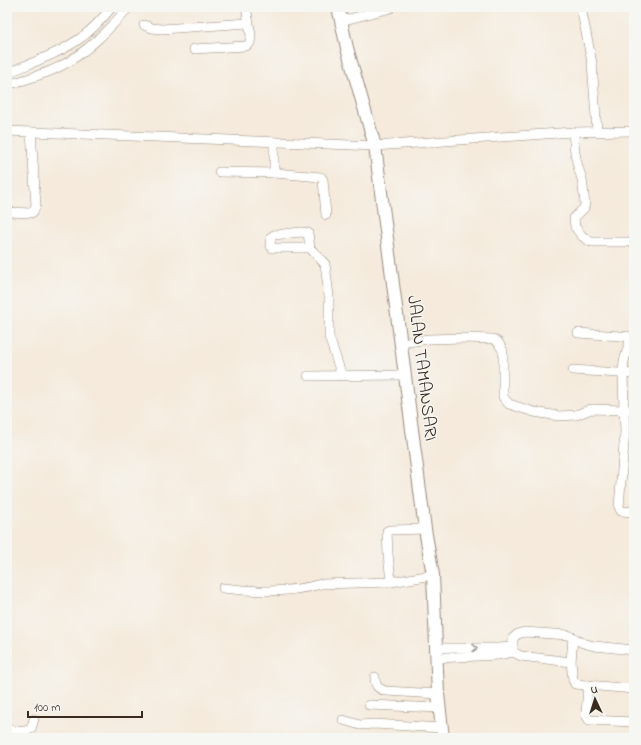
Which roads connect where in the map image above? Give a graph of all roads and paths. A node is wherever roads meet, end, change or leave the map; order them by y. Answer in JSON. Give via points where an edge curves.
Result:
{"nodes":[{"id":1,"x":112,"y":7,"type":"edge"},
{"id":2,"x":246,"y":7,"type":"edge"},
{"id":3,"x":338,"y":7,"type":"edge"},
{"id":4,"x":581,"y":7,"type":"edge"},
{"id":5,"x":128,"y":8,"type":"edge"},
{"id":6,"x":392,"y":8,"type":"dead end"},
{"id":7,"x":341,"y":21,"type":"junction"},
{"id":8,"x":248,"y":23,"type":"junction"},
{"id":9,"x":144,"y":26,"type":"dead end"},
{"id":10,"x":194,"y":49,"type":"dead end"},
{"id":11,"x":7,"y":73,"type":"edge"},
{"id":12,"x":7,"y":85,"type":"edge"},
{"id":13,"x":634,"y":130,"type":"edge"},
{"id":14,"x":7,"y":131,"type":"edge"},
{"id":15,"x":597,"y":131,"type":"junction"},
{"id":16,"x":31,"y":132,"type":"junction"},
{"id":17,"x":573,"y":132,"type":"junction"},
{"id":18,"x":274,"y":142,"type":"junction"},
{"id":19,"x":375,"y":146,"type":"junction"},
{"id":20,"x":219,"y":172,"type":"dead end"},
{"id":21,"x":274,"y":173,"type":"junction"},
{"id":22,"x":9,"y":212,"type":"dead end"},
{"id":23,"x":326,"y":215,"type":"dead end"},
{"id":24,"x":634,"y":242,"type":"edge"},
{"id":25,"x":310,"y":248,"type":"dead end"},
{"id":26,"x":578,"y":333,"type":"dead end"},
{"id":27,"x":633,"y":337,"type":"edge"},
{"id":28,"x":401,"y":343,"type":"junction"},
{"id":29,"x":573,"y":370,"type":"dead end"},
{"id":30,"x":623,"y":374,"type":"junction"},
{"id":31,"x":634,"y":374,"type":"edge"},
{"id":32,"x":406,"y":375,"type":"junction"},
{"id":33,"x":308,"y":376,"type":"dead end"},
{"id":34,"x":342,"y":376,"type":"junction"},
{"id":35,"x":624,"y":410,"type":"junction"},
{"id":36,"x":634,"y":410,"type":"edge"},
{"id":37,"x":624,"y":443,"type":"junction"},
{"id":38,"x":634,"y":444,"type":"edge"},
{"id":39,"x":634,"y":512,"type":"edge"},
{"id":40,"x":425,"y":529,"type":"junction"},
{"id":41,"x":433,"y":575,"type":"junction"},
{"id":42,"x":391,"y":582,"type":"junction"},
{"id":43,"x":224,"y":588,"type":"dead end"},
{"id":44,"x":573,"y":637,"type":"junction"},
{"id":45,"x":513,"y":649,"type":"junction"},
{"id":46,"x":634,"y":650,"type":"edge"},
{"id":47,"x":437,"y":653,"type":"junction"},
{"id":48,"x":571,"y":662,"type":"junction"},
{"id":49,"x":375,"y":677,"type":"dead end"},
{"id":50,"x":588,"y":685,"type":"junction"},
{"id":51,"x":634,"y":689,"type":"edge"},
{"id":52,"x":438,"y":694,"type":"junction"},
{"id":53,"x":369,"y":705,"type":"dead end"},
{"id":54,"x":440,"y":708,"type":"junction"},
{"id":55,"x":34,"y":719,"type":"dead end"},
{"id":56,"x":344,"y":720,"type":"dead end"},
{"id":57,"x":634,"y":722,"type":"edge"},
{"id":58,"x":7,"y":730,"type":"edge"},
{"id":59,"x":442,"y":733,"type":"edge"}],
"edges":[{"from":1,"to":11,"type":"street","via":[[91,30],[67,47]]},
{"from":2,"to":8,"type":"street"},
{"from":3,"to":7,"type":"main road","name":"JALAN TAMANSARI"},
{"from":4,"to":15,"type":"street","via":[[592,63]]},
{"from":5,"to":12,"type":"street","via":[[94,43],[77,56],[59,67]]},
{"from":6,"to":7,"type":"street"},
{"from":7,"to":19,"type":"main road","name":"JALAN TAMANSARI"},
{"from":8,"to":9,"type":"street","via":[[162,28]]},
{"from":8,"to":10,"type":"street","via":[[251,35],[250,43],[246,46]]},
{"from":13,"to":15,"type":"street"},
{"from":14,"to":16,"type":"street"},
{"from":15,"to":17,"type":"street"},
{"from":16,"to":18,"type":"street"},
{"from":16,"to":22,"type":"street","via":[[36,205],[31,213]]},
{"from":17,"to":19,"type":"street"},
{"from":17,"to":24,"type":"street","via":[[585,204],[574,218],[575,227],[591,242]]},
{"from":18,"to":19,"type":"street"},
{"from":18,"to":21,"type":"street"},
{"from":19,"to":28,"type":"main road","name":"JALAN TAMANSARI"},
{"from":20,"to":21,"type":"street"},
{"from":21,"to":23,"type":"street","via":[[321,177]]},
{"from":25,"to":34,"type":"street","via":[[325,264],[329,296],[329,337]]},
{"from":26,"to":27,"type":"street"},
{"from":27,"to":30,"type":"street","via":[[624,361]]},
{"from":28,"to":32,"type":"main road","name":"JALAN TAMANSARI"},
{"from":28,"to":35,"type":"street","via":[[436,339],[493,339],[503,351],[503,397],[509,404],[559,416],[576,415],[591,409]]},
{"from":29,"to":30,"type":"street"},
{"from":30,"to":31,"type":"street"},
{"from":30,"to":35,"type":"street"},
{"from":32,"to":34,"type":"street"},
{"from":32,"to":40,"type":"main road","name":"JALAN TAMANSARI"},
{"from":33,"to":34,"type":"street"},
{"from":35,"to":36,"type":"street"},
{"from":35,"to":37,"type":"street"},
{"from":37,"to":38,"type":"street"},
{"from":37,"to":39,"type":"street","via":[[619,507],[621,511]]},
{"from":40,"to":41,"type":"main road","name":"JALAN TAMANSARI"},
{"from":40,"to":42,"type":"street","via":[[387,532]]},
{"from":41,"to":42,"type":"street"},
{"from":41,"to":47,"type":"main road","name":"JALAN TAMANSARI"},
{"from":42,"to":43,"type":"street","via":[[321,584],[270,591]]},
{"from":44,"to":45,"type":"street","via":[[524,632],[514,638]]},
{"from":44,"to":46,"type":"street","via":[[594,646]]},
{"from":44,"to":48,"type":"street"},
{"from":45,"to":47,"type":"street","via":[[498,656]]},
{"from":45,"to":48,"type":"street","via":[[521,656]]},
{"from":47,"to":52,"type":"main road","name":"JALAN TAMANSARI"},
{"from":48,"to":50,"type":"street","via":[[573,683]]},
{"from":49,"to":52,"type":"street","via":[[375,685],[386,691]]},
{"from":50,"to":51,"type":"street"},
{"from":50,"to":57,"type":"street","via":[[586,715],[589,720]]},
{"from":52,"to":54,"type":"main road","name":"JALAN TAMANSARI"},
{"from":53,"to":54,"type":"street"},
{"from":54,"to":59,"type":"main road","name":"JALAN TAMANSARI"},
{"from":55,"to":58,"type":"street","via":[[31,729],[27,731]]},
{"from":56,"to":59,"type":"street","via":[[360,725],[374,724]]}]}
